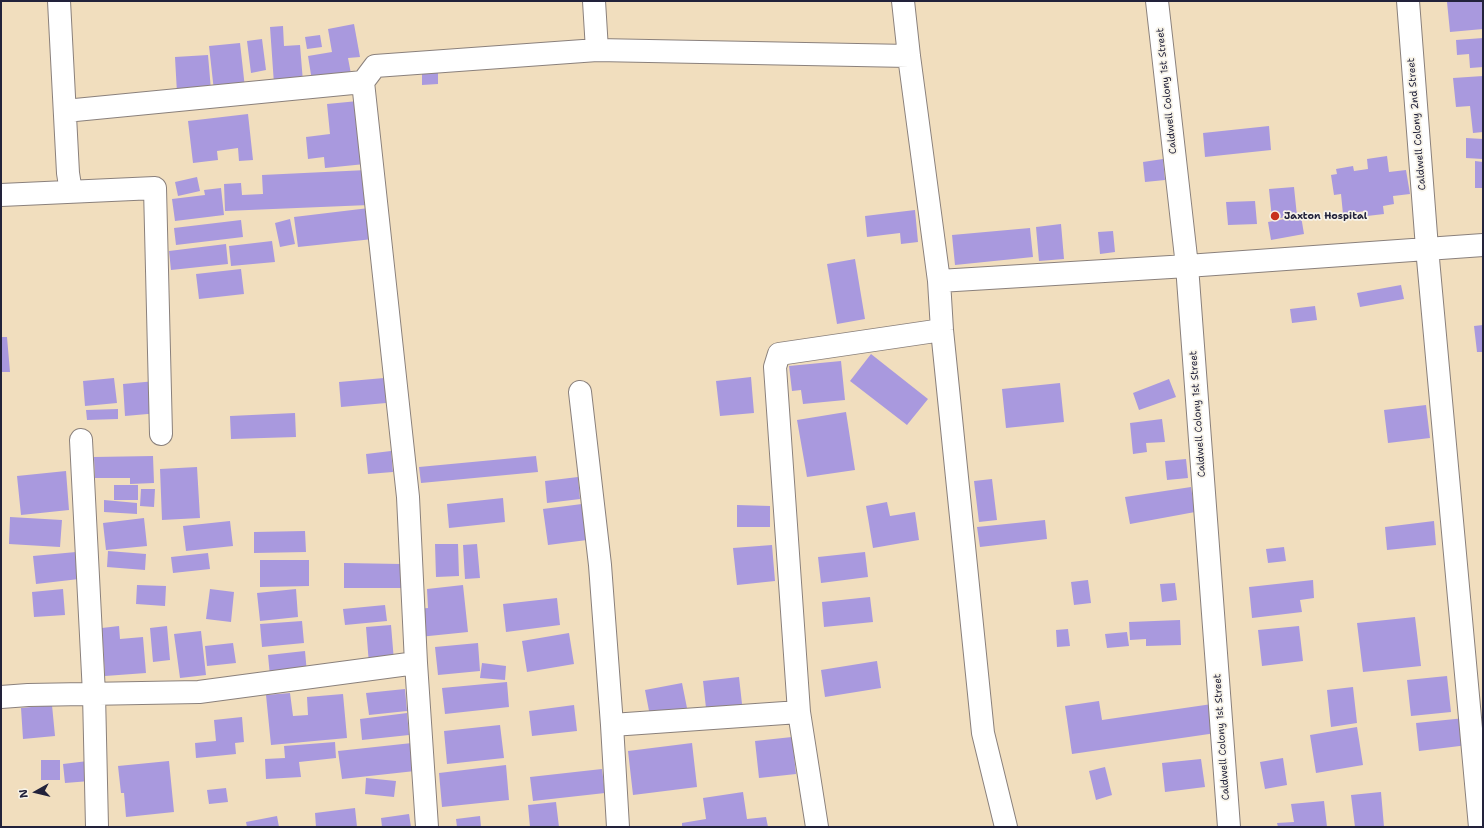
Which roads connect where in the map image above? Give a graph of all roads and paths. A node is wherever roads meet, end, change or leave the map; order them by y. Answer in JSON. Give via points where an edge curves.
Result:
{"nodes":[{"id":1,"x":59,"y":1,"type":"edge"},
{"id":2,"x":594,"y":1,"type":"edge"},
{"id":3,"x":903,"y":1,"type":"edge"},
{"id":4,"x":1157,"y":1,"type":"edge"},
{"id":5,"x":1408,"y":1,"type":"edge"},
{"id":6,"x":597,"y":50,"type":"junction"},
{"id":7,"x":909,"y":56,"type":"junction"},
{"id":8,"x":363,"y":82,"type":"junction"},
{"id":9,"x":65,"y":112,"type":"junction"},
{"id":10,"x":71,"y":192,"type":"junction"},
{"id":11,"x":1,"y":195,"type":"edge"},
{"id":12,"x":1483,"y":245,"type":"edge"},
{"id":13,"x":1427,"y":248,"type":"junction"},
{"id":14,"x":1187,"y":266,"type":"junction"},
{"id":15,"x":939,"y":281,"type":"junction"},
{"id":16,"x":942,"y":330,"type":"junction"},
{"id":17,"x":580,"y":392,"type":"dead end"},
{"id":18,"x":161,"y":434,"type":"dead end"},
{"id":19,"x":81,"y":440,"type":"dead end"},
{"id":20,"x":416,"y":663,"type":"junction"},
{"id":21,"x":94,"y":694,"type":"junction"},
{"id":22,"x":1,"y":697,"type":"edge"},
{"id":23,"x":799,"y":712,"type":"junction"},
{"id":24,"x":612,"y":725,"type":"junction"},
{"id":25,"x":97,"y":827,"type":"edge"},
{"id":26,"x":427,"y":827,"type":"edge"},
{"id":27,"x":618,"y":827,"type":"edge"},
{"id":28,"x":816,"y":827,"type":"edge"},
{"id":29,"x":1006,"y":827,"type":"edge"},
{"id":30,"x":1229,"y":827,"type":"edge"},
{"id":31,"x":1480,"y":827,"type":"edge"}],
"edges":[{"from":1,"to":9,"type":"street"},
{"from":2,"to":6,"type":"street"},
{"from":3,"to":7,"type":"street"},
{"from":4,"to":14,"type":"street","name":"Caldwell Colony 1st Street"},
{"from":5,"to":13,"type":"street","name":"Caldwell Colony 2nd Street"},
{"from":6,"to":7,"type":"street"},
{"from":6,"to":8,"type":"street","via":[[375,66]]},
{"from":7,"to":15,"type":"street"},
{"from":8,"to":9,"type":"street"},
{"from":8,"to":20,"type":"street","via":[[408,498]]},
{"from":9,"to":10,"type":"street"},
{"from":10,"to":11,"type":"street"},
{"from":10,"to":18,"type":"street","via":[[155,188]]},
{"from":12,"to":13,"type":"street"},
{"from":13,"to":14,"type":"street"},
{"from":13,"to":31,"type":"street","name":"Caldwell Colony 2nd Street"},
{"from":14,"to":15,"type":"street"},
{"from":14,"to":30,"type":"street","name":"Caldwell Colony 1st Street"},
{"from":15,"to":16,"type":"street"},
{"from":16,"to":23,"type":"street","via":[[779,354],[775,367]]},
{"from":16,"to":29,"type":"street","via":[[983,733]]},
{"from":17,"to":24,"type":"street","via":[[600,565]]},
{"from":19,"to":21,"type":"street"},
{"from":20,"to":21,"type":"street","via":[[199,692]]},
{"from":20,"to":26,"type":"street"},
{"from":21,"to":22,"type":"street"},
{"from":21,"to":25,"type":"street"},
{"from":23,"to":24,"type":"street"},
{"from":23,"to":28,"type":"street"},
{"from":24,"to":27,"type":"street"}]}
